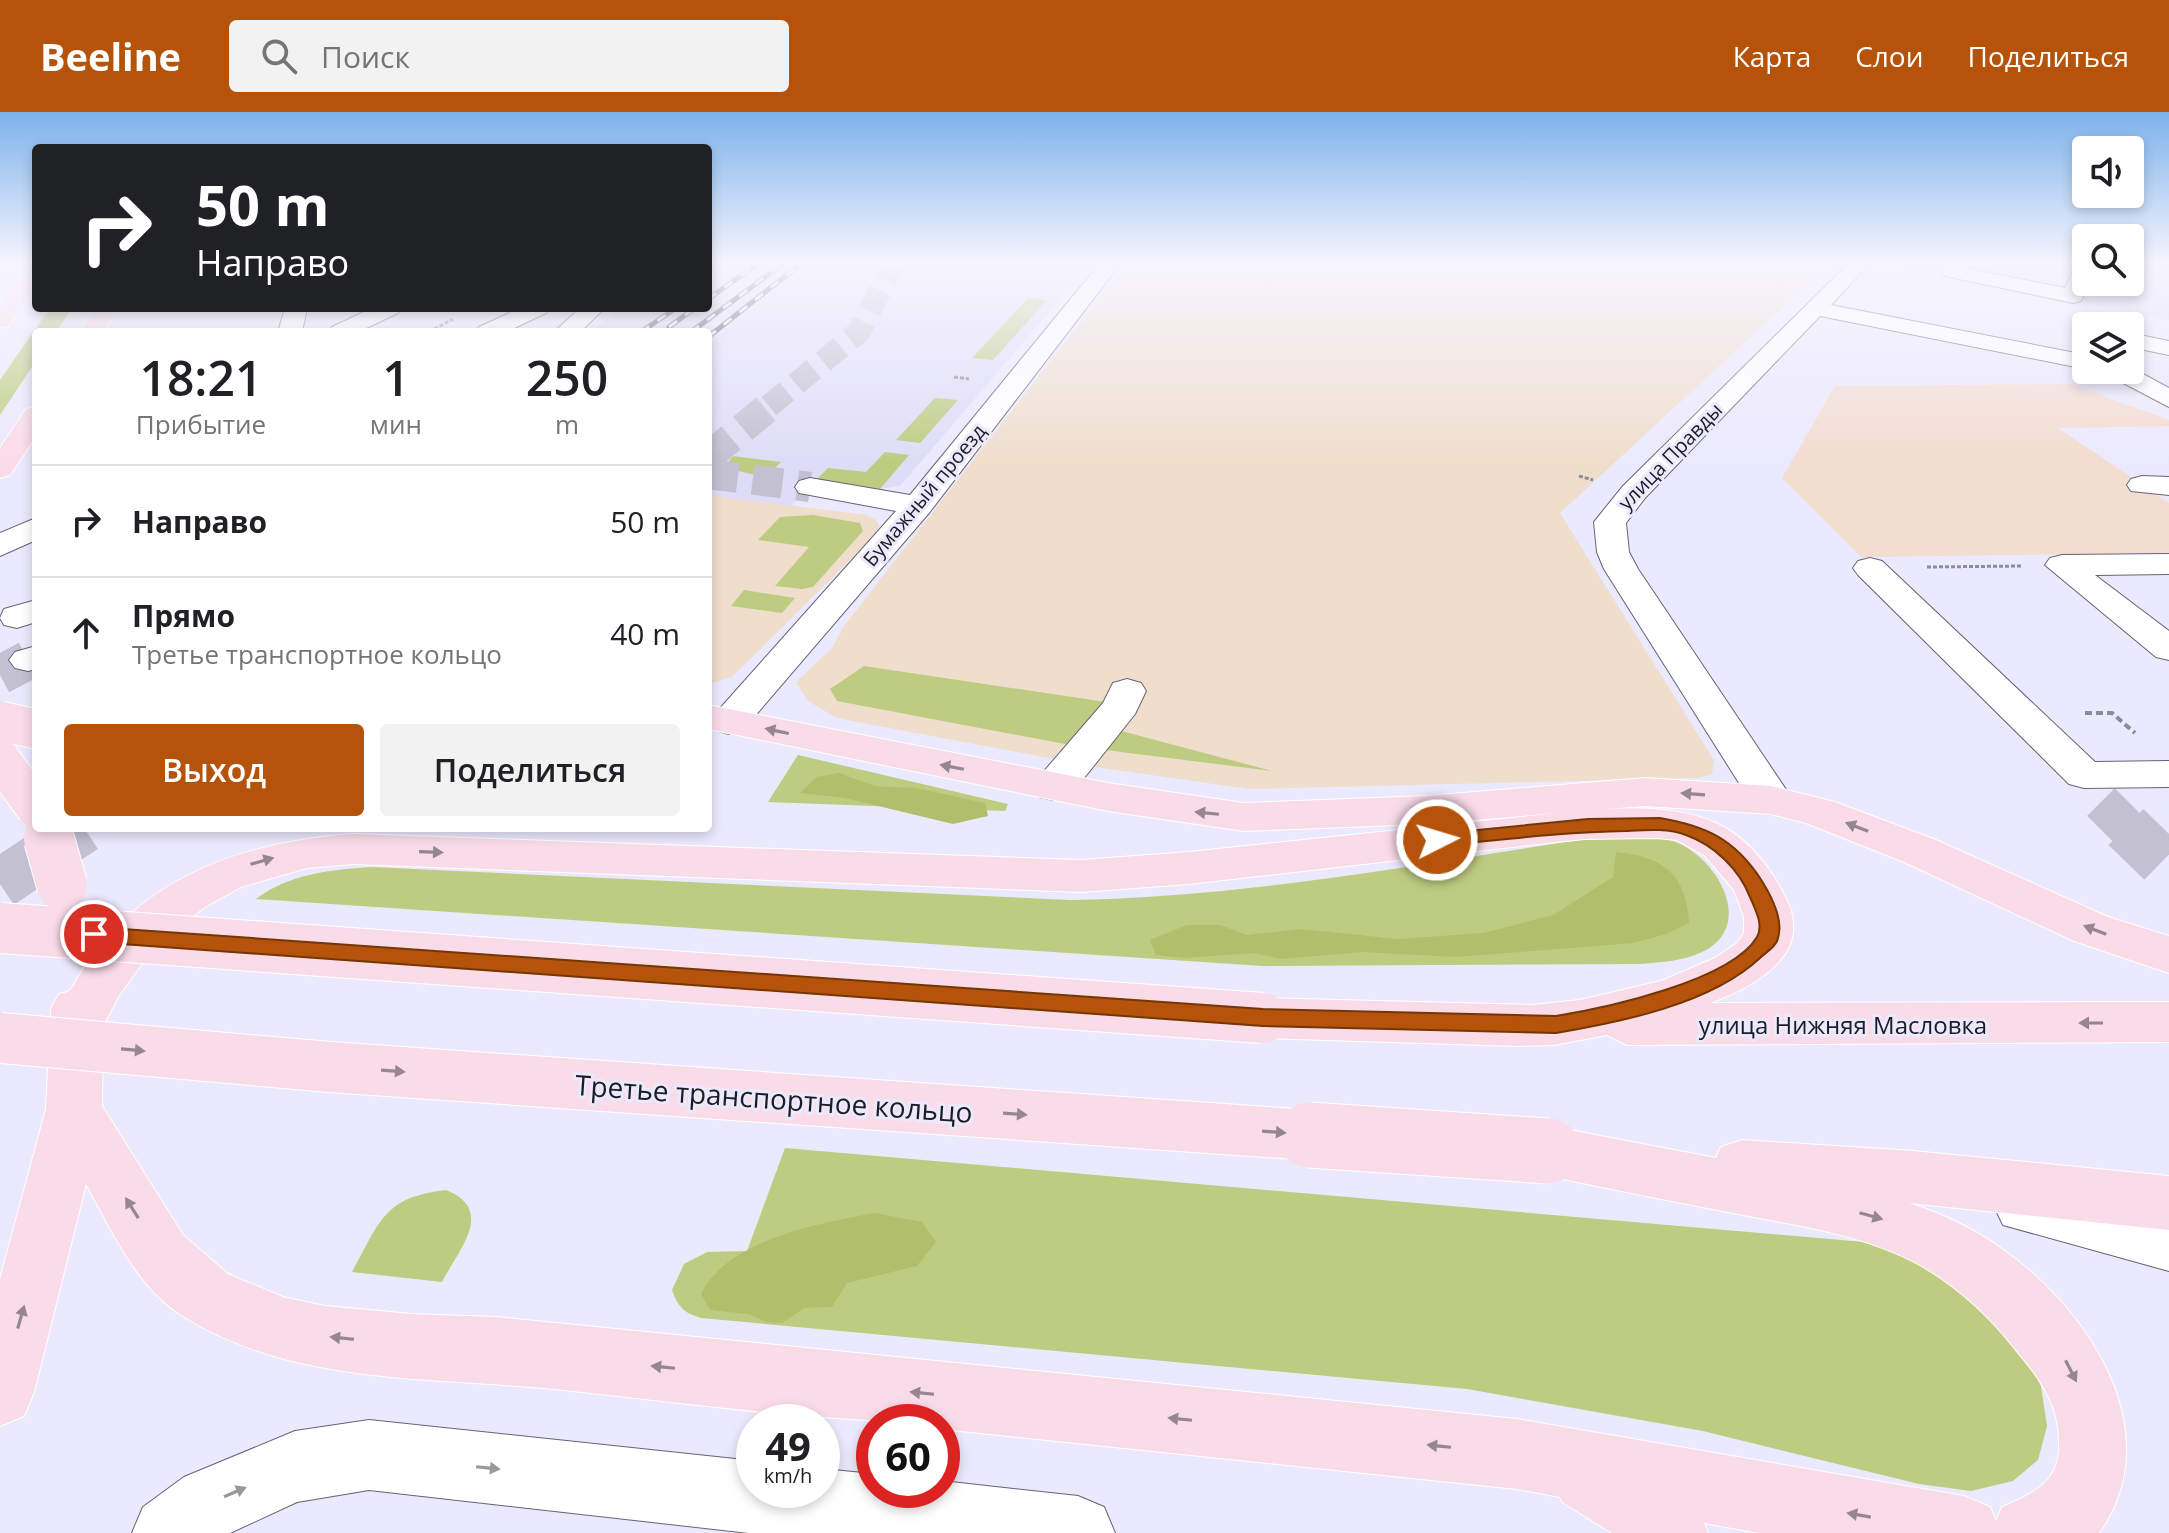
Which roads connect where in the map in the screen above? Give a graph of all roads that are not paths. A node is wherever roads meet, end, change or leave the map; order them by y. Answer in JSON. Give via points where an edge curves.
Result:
{"nodes":[{"id":1,"x":1058,"y":329,"type":"edge"},
{"id":2,"x":1792,"y":329,"type":"edge"},
{"id":3,"x":1959,"y":329,"type":"edge"},
{"id":4,"x":2144,"y":343,"type":"edge"},
{"id":5,"x":2169,"y":348,"type":"edge"},
{"id":6,"x":2072,"y":358,"type":"edge"},
{"id":7,"x":2144,"y":373,"type":"edge"},
{"id":8,"x":2169,"y":378,"type":"edge"},
{"id":9,"x":2142,"y":384,"type":"edge"},
{"id":10,"x":2169,"y":399,"type":"edge"},
{"id":11,"x":32,"y":428,"type":"edge"},
{"id":12,"x":0,"y":469,"type":"edge"},
{"id":13,"x":810,"y":487,"type":"tunnel mouth"},
{"id":14,"x":918,"y":506,"type":"junction"},
{"id":15,"x":32,"y":529,"type":"edge"},
{"id":16,"x":0,"y":546,"type":"edge"},
{"id":17,"x":2169,"y":564,"type":"edge"},
{"id":18,"x":1870,"y":568,"type":"road end"},
{"id":19,"x":2169,"y":649,"type":"edge"},
{"id":20,"x":1127,"y":691,"type":"dead end"},
{"id":21,"x":718,"y":720,"type":"edge"},
{"id":22,"x":0,"y":721,"type":"edge"},
{"id":23,"x":32,"y":728,"type":"edge"},
{"id":24,"x":0,"y":759,"type":"edge"},
{"id":25,"x":2169,"y":774,"type":"edge"},
{"id":26,"x":1054,"y":787,"type":"junction"},
{"id":27,"x":1771,"y":800,"type":"junction"},
{"id":28,"x":32,"y":803,"type":"edge"},
{"id":29,"x":1425,"y":810,"type":"junction"},
{"id":30,"x":46,"y":832,"type":"edge"},
{"id":31,"x":651,"y":832,"type":"edge"},
{"id":32,"x":0,"y":928,"type":"edge"},
{"id":33,"x":2169,"y":955,"type":"edge"},
{"id":34,"x":2169,"y":1022,"type":"edge"},
{"id":35,"x":77,"y":1025,"type":"junction"},
{"id":36,"x":1517,"y":1025,"type":"junction"},
{"id":37,"x":0,"y":1038,"type":"edge"},
{"id":38,"x":74,"y":1109,"type":"junction"},
{"id":39,"x":1548,"y":1151,"type":"junction"},
{"id":40,"x":1913,"y":1177,"type":"junction"},
{"id":41,"x":2169,"y":1203,"type":"edge"},
{"id":42,"x":2169,"y":1243,"type":"edge"},
{"id":43,"x":0,"y":1392,"type":"edge"},
{"id":44,"x":1517,"y":1454,"type":"junction"},
{"id":45,"x":169,"y":1533,"type":"edge"},
{"id":46,"x":1078,"y":1533,"type":"edge"},
{"id":47,"x":1671,"y":1533,"type":"edge"},
{"id":48,"x":1964,"y":1533,"type":"edge"},
{"id":49,"x":2028,"y":1533,"type":"edge"}],
"edges":[{"from":1,"to":14,"type":"street","name":"Бумажный проезд"},
{"from":2,"to":27,"type":"street","name":"улица Правды","via":[[1610,522],[1621,569]]},
{"from":3,"to":6,"type":"street"},
{"from":4,"to":5,"type":"street"},
{"from":7,"to":8,"type":"street"},
{"from":9,"to":10,"type":"street"},
{"from":11,"to":12,"type":"main road"},
{"from":13,"to":14,"type":"street"},
{"from":14,"to":21,"type":"street","name":"Бумажный проезд"},
{"from":15,"to":16,"type":"street"},
{"from":17,"to":19,"type":"street","via":[[2062,565]]},
{"from":18,"to":25,"type":"street","via":[[2092,789]]},
{"from":20,"to":26,"type":"street","via":[[1121,706]]},
{"from":26,"to":21,"type":"main road","one_way":true},
{"from":22,"to":23,"type":"main road","bridge":true},
{"from":24,"to":28,"type":"main road","bridge":true},
{"from":29,"to":26,"type":"main road","one_way":true,"via":[[1244,817]]},
{"from":27,"to":29,"type":"main road","one_way":true,"via":[[1645,792]]},
{"from":33,"to":27,"type":"main road","one_way":true,"via":[[2091,929],[1820,812]]},
{"from":29,"to":31,"type":"main road","via":[[1222,842],[1079,851]]},
{"from":30,"to":35,"type":"main road","bridge":true,"via":[[72,915]]},
{"from":32,"to":36,"type":"main road","bridge":true,"via":[[1263,1018]]},
{"from":34,"to":36,"type":"main road","name":"улица Нижняя Масловка","one_way":true},
{"from":35,"to":36,"type":"main road","one_way":true,"via":[[95,986],[116,958],[191,893],[256,862],[320,850],[1081,876],[1588,825],[1660,824],[1692,829],[1718,843],[1756,887],[1770,921],[1767,940],[1735,969],[1624,1012],[1556,1025]]},
{"from":35,"to":38,"type":"main road"},
{"from":37,"to":39,"type":"main road","name":"Третье транспортное кольцо","one_way":true,"bridge":true,"via":[[346,1068]]},
{"from":43,"to":38,"type":"main road","one_way":true},
{"from":44,"to":38,"type":"main road","one_way":true,"via":[[294,1333],[239,1315],[173,1269],[154,1247]]},
{"from":39,"to":40,"type":"main road"},
{"from":39,"to":49,"type":"main road","one_way":true,"via":[[1849,1210],[1905,1226],[1976,1264],[2026,1307],[2070,1366],[2092,1420],[2095,1455],[2088,1484],[2066,1516]]},
{"from":40,"to":41,"type":"main road"},
{"from":40,"to":42,"type":"street"},
{"from":44,"to":47,"type":"main road","via":[[1576,1472],[1624,1497]]},
{"from":48,"to":44,"type":"main road","one_way":true},
{"from":45,"to":46,"type":"street","one_way":true,"via":[[210,1503],[295,1467],[369,1455]]}]}
